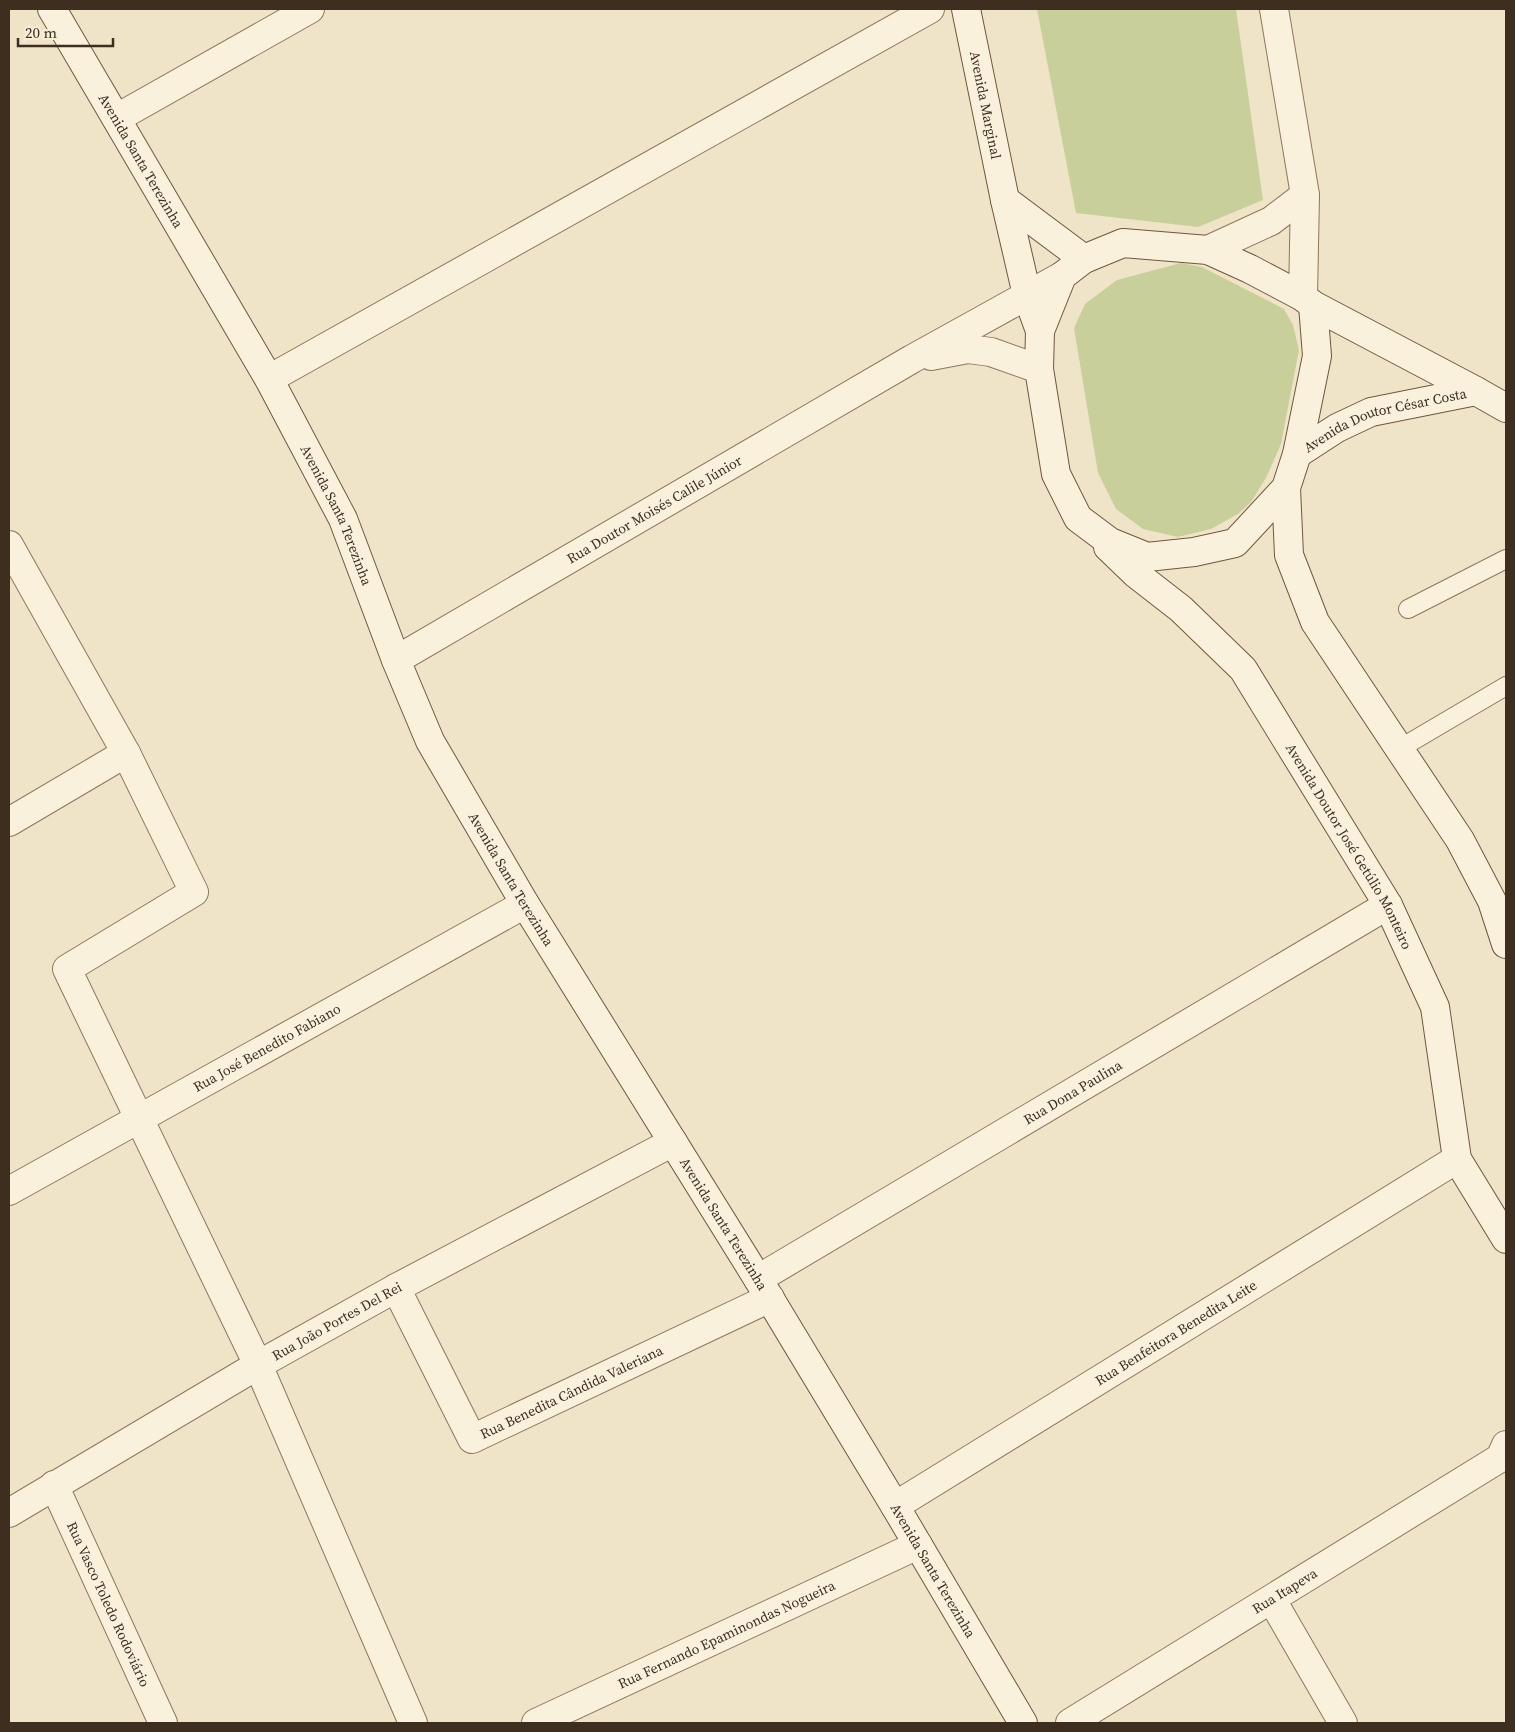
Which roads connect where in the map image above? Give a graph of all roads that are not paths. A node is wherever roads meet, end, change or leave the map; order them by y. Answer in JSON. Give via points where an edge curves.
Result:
{"nodes":[{"id":1,"x":52,"y":9,"type":"edge"},
{"id":2,"x":310,"y":9,"type":"edge"},
{"id":3,"x":930,"y":9,"type":"edge"},
{"id":4,"x":966,"y":9,"type":"edge"},
{"id":5,"x":1274,"y":9,"type":"edge"},
{"id":6,"x":117,"y":118,"type":"junction"},
{"id":7,"x":1305,"y":195,"type":"junction"},
{"id":8,"x":1005,"y":200,"type":"junction"},
{"id":9,"x":1208,"y":250,"type":"junction"},
{"id":10,"x":1084,"y":260,"type":"junction"},
{"id":11,"x":1062,"y":276,"type":"junction"},
{"id":12,"x":1027,"y":295,"type":"junction"},
{"id":13,"x":1308,"y":301,"type":"junction"},
{"id":14,"x":1040,"y":331,"type":"junction"},
{"id":15,"x":912,"y":359,"type":"junction"},
{"id":16,"x":1039,"y":369,"type":"junction"},
{"id":17,"x":269,"y":379,"type":"junction"},
{"id":18,"x":1476,"y":391,"type":"junction"},
{"id":19,"x":1506,"y":408,"type":"edge"},
{"id":20,"x":1297,"y":454,"type":"junction"},
{"id":21,"x":1286,"y":488,"type":"junction"},
{"id":22,"x":1078,"y":518,"type":"junction"},
{"id":23,"x":9,"y":545,"type":"edge"},
{"id":24,"x":1506,"y":559,"type":"edge"},
{"id":25,"x":1408,"y":610,"type":"dead end"},
{"id":26,"x":396,"y":660,"type":"junction"},
{"id":27,"x":1506,"y":686,"type":"edge"},
{"id":28,"x":1399,"y":749,"type":"junction"},
{"id":29,"x":126,"y":753,"type":"junction"},
{"id":30,"x":9,"y":822,"type":"edge"},
{"id":31,"x":525,"y":904,"type":"junction"},
{"id":32,"x":1388,"y":904,"type":"junction"},
{"id":33,"x":1506,"y":944,"type":"edge"},
{"id":34,"x":141,"y":1119,"type":"junction"},
{"id":35,"x":673,"y":1142,"type":"junction"},
{"id":36,"x":1457,"y":1159,"type":"junction"},
{"id":37,"x":9,"y":1191,"type":"edge"},
{"id":38,"x":1506,"y":1238,"type":"edge"},
{"id":39,"x":396,"y":1288,"type":"junction"},
{"id":40,"x":764,"y":1289,"type":"junction"},
{"id":41,"x":258,"y":1365,"type":"junction"},
{"id":42,"x":1505,"y":1458,"type":"edge"},
{"id":43,"x":54,"y":1485,"type":"junction"},
{"id":44,"x":895,"y":1506,"type":"junction"},
{"id":45,"x":9,"y":1513,"type":"edge"},
{"id":46,"x":918,"y":1545,"type":"junction"},
{"id":47,"x":1272,"y":1600,"type":"junction"},
{"id":48,"x":163,"y":1723,"type":"edge"},
{"id":49,"x":413,"y":1723,"type":"edge"},
{"id":50,"x":536,"y":1723,"type":"edge"},
{"id":51,"x":1023,"y":1723,"type":"edge"},
{"id":52,"x":1070,"y":1723,"type":"edge"},
{"id":53,"x":1343,"y":1723,"type":"edge"}],
"edges":[{"from":1,"to":6,"type":"street","name":"Avenida Santa Terezinha"},
{"from":2,"to":6,"type":"street"},
{"from":3,"to":17,"type":"street"},
{"from":4,"to":8,"type":"street","name":"Avenida Marginal"},
{"from":5,"to":7,"type":"street"},
{"from":6,"to":17,"type":"street","name":"Avenida Santa Terezinha"},
{"from":7,"to":9,"type":"street","via":[[1271,221]]},
{"from":7,"to":13,"type":"street"},
{"from":8,"to":10,"type":"street"},
{"from":8,"to":12,"type":"street","name":"Avenida Marginal"},
{"from":9,"to":10,"type":"street","name":"Rua Doutor Moisés Calile Júnior","via":[[1123,243]]},
{"from":9,"to":13,"type":"street","name":"Avenida Doutor César Costa","via":[[1250,268]]},
{"from":10,"to":11,"type":"street","name":"Rua Doutor Moisés Calile Júnior"},
{"from":11,"to":12,"type":"street","name":"Rua Doutor Moisés Calile Júnior"},
{"from":11,"to":14,"type":"street"},
{"from":12,"to":14,"type":"street","name":"Avenida Marginal"},
{"from":12,"to":15,"type":"street","name":"Rua Doutor Moisés Calile Júnior"},
{"from":13,"to":18,"type":"street","name":"Avenida Doutor César Costa"},
{"from":13,"to":20,"type":"street","via":[[1317,356]]},
{"from":14,"to":16,"type":"street"},
{"from":15,"to":16,"type":"street","name":"Rua Doutor Moisés Calile Júnior","via":[[968,349],[991,352]]},
{"from":15,"to":26,"type":"street","name":"Rua Doutor Moisés Calile Júnior"},
{"from":16,"to":22,"type":"street","via":[[1056,474]]},
{"from":17,"to":26,"type":"street","name":"Avenida Santa Terezinha","via":[[343,519]]},
{"from":18,"to":19,"type":"street","name":"Avenida Doutor César Costa"},
{"from":18,"to":20,"type":"street","name":"Avenida Doutor César Costa","via":[[1372,412],[1338,428]]},
{"from":20,"to":21,"type":"street"},
{"from":21,"to":22,"type":"street","via":[[1235,543],[1194,552],[1147,557],[1110,542]]},
{"from":21,"to":28,"type":"street","via":[[1289,556],[1315,622]]},
{"from":22,"to":32,"type":"street","name":"Avenida Doutor José Getúlio Monteiro","via":[[1243,669]]},
{"from":23,"to":29,"type":"street"},
{"from":24,"to":25,"type":"lane"},
{"from":26,"to":31,"type":"street","name":"Avenida Santa Terezinha","via":[[430,741]]},
{"from":27,"to":28,"type":"lane"},
{"from":28,"to":33,"type":"street","via":[[1460,840],[1492,901]]},
{"from":29,"to":30,"type":"street"},
{"from":29,"to":34,"type":"street","via":[[194,892],[67,969]]},
{"from":31,"to":34,"type":"street","name":"Rua José Benedito Fabiano"},
{"from":31,"to":35,"type":"street","name":"Avenida Santa Terezinha"},
{"from":32,"to":36,"type":"street","name":"Avenida Doutor José Getúlio Monteiro","via":[[1435,1007]]},
{"from":32,"to":40,"type":"street","name":"Rua Dona Paulina"},
{"from":34,"to":37,"type":"street","name":"Rua José Benedito Fabiano"},
{"from":34,"to":41,"type":"street"},
{"from":35,"to":39,"type":"street","name":"Rua João Portes Del Rei"},
{"from":35,"to":40,"type":"street","name":"Avenida Santa Terezinha"},
{"from":36,"to":38,"type":"street","name":"Avenida Doutor José Getúlio Monteiro"},
{"from":36,"to":44,"type":"street","name":"Rua Benfeitora Benedita Leite"},
{"from":39,"to":40,"type":"street","name":"Rua Benedita Cândida Valeriana","via":[[472,1439]]},
{"from":39,"to":41,"type":"street","name":"Rua João Portes Del Rei"},
{"from":40,"to":44,"type":"street","name":"Avenida Santa Terezinha"},
{"from":41,"to":43,"type":"street","name":"Rua João Portes Del Rei"},
{"from":41,"to":49,"type":"street"},
{"from":42,"to":47,"type":"street","name":"Rua Itapeva"},
{"from":43,"to":45,"type":"street","name":"Rua João Portes Del Rei"},
{"from":43,"to":48,"type":"street","name":"Rua Vasco Toledo Rodoviário"},
{"from":44,"to":46,"type":"street","name":"Avenida Santa Terezinha"},
{"from":46,"to":50,"type":"street","name":"Rua Fernando Epaminondas Nogueira"},
{"from":46,"to":51,"type":"street","name":"Avenida Santa Terezinha"},
{"from":47,"to":52,"type":"street","name":"Rua Itapeva"},
{"from":47,"to":53,"type":"street"}]}
